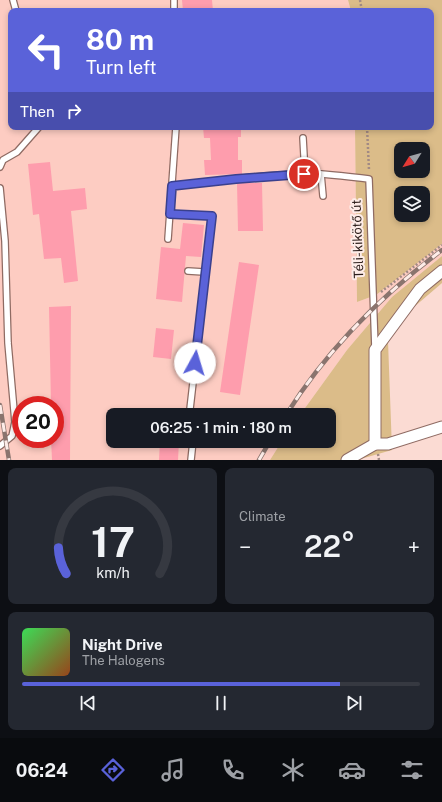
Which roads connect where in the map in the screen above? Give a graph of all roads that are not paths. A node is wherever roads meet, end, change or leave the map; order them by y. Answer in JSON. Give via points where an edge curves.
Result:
{"nodes":[{"id":1,"x":35,"y":130,"type":"edge"},
{"id":2,"x":176,"y":130,"type":"edge"},
{"id":3,"x":303,"y":138,"type":"dead end"},
{"id":4,"x":0,"y":167,"type":"edge"},
{"id":5,"x":304,"y":174,"type":"junction"},
{"id":6,"x":321,"y":174,"type":"junction"},
{"id":7,"x":172,"y":186,"type":"junction"},
{"id":8,"x":0,"y":188,"type":"edge"},
{"id":9,"x":323,"y":196,"type":"dead end"},
{"id":10,"x":170,"y":214,"type":"junction"},
{"id":11,"x":168,"y":239,"type":"dead end"},
{"id":12,"x":188,"y":271,"type":"dead end"},
{"id":13,"x":442,"y":271,"type":"edge"},
{"id":14,"x":204,"y":272,"type":"junction"},
{"id":15,"x":375,"y":350,"type":"junction"},
{"id":16,"x":190,"y":408,"type":"edge"},
{"id":17,"x":442,"y":427,"type":"edge"},
{"id":18,"x":375,"y":444,"type":"junction"},
{"id":19,"x":0,"y":446,"type":"edge"},
{"id":20,"x":192,"y":448,"type":"edge"},
{"id":21,"x":191,"y":460,"type":"edge"},
{"id":22,"x":347,"y":460,"type":"edge"}],
"edges":[{"from":1,"to":4,"type":"lane","via":[[17,152],[3,160]]},
{"from":2,"to":7,"type":"lane"},
{"from":3,"to":5,"type":"lane"},
{"from":5,"to":6,"type":"lane"},
{"from":5,"to":7,"type":"lane"},
{"from":6,"to":9,"type":"lane"},
{"from":6,"to":15,"type":"lane","name":"Téli-kikötő út","via":[[369,179]]},
{"from":7,"to":10,"type":"lane"},
{"from":8,"to":19,"type":"lane","via":[[15,422],[12,436]]},
{"from":10,"to":11,"type":"lane"},
{"from":10,"to":14,"type":"lane","via":[[212,216]]},
{"from":12,"to":14,"type":"lane"},
{"from":13,"to":15,"type":"street","via":[[420,290]]},
{"from":14,"to":16,"type":"lane"},
{"from":15,"to":18,"type":"street","name":"Téli-kikötő út"},
{"from":17,"to":18,"type":"street","via":[[388,444]]},
{"from":18,"to":22,"type":"street"},
{"from":20,"to":21,"type":"lane"}]}
